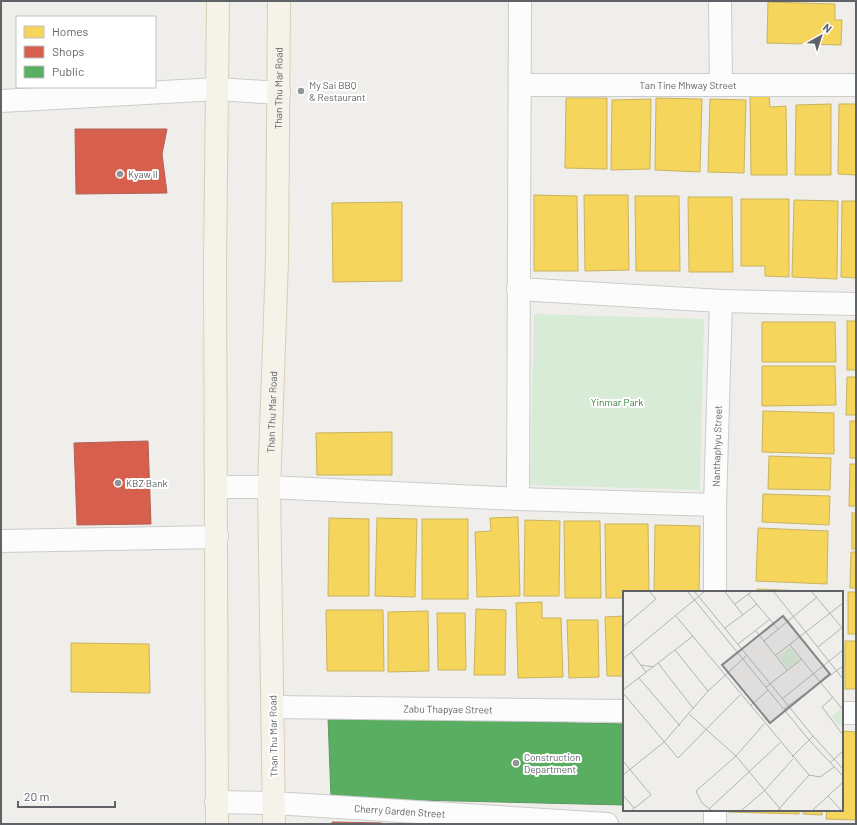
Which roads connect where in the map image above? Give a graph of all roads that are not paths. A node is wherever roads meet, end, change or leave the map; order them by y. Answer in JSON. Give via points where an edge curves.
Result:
{"nodes":[{"id":1,"x":218,"y":1,"type":"edge"},
{"id":2,"x":279,"y":1,"type":"edge"},
{"id":3,"x":520,"y":1,"type":"edge"},
{"id":4,"x":720,"y":1,"type":"edge"},
{"id":5,"x":856,"y":84,"type":"edge"},
{"id":6,"x":520,"y":85,"type":"junction"},
{"id":7,"x":721,"y":85,"type":"junction"},
{"id":8,"x":218,"y":89,"type":"junction"},
{"id":9,"x":279,"y":93,"type":"junction"},
{"id":10,"x":1,"y":101,"type":"edge"},
{"id":11,"x":518,"y":289,"type":"junction"},
{"id":12,"x":721,"y":301,"type":"junction"},
{"id":13,"x":856,"y":304,"type":"edge"},
{"id":14,"x":216,"y":487,"type":"junction"},
{"id":15,"x":269,"y":487,"type":"junction"},
{"id":16,"x":518,"y":499,"type":"junction"},
{"id":17,"x":715,"y":505,"type":"junction"},
{"id":18,"x":217,"y":537,"type":"junction"},
{"id":19,"x":1,"y":541,"type":"edge"},
{"id":20,"x":715,"y":591,"type":"edge"},
{"id":21,"x":272,"y":706,"type":"junction"},
{"id":22,"x":623,"y":711,"type":"edge"},
{"id":23,"x":843,"y":713,"type":"edge"},
{"id":24,"x":856,"y":713,"type":"edge"},
{"id":25,"x":216,"y":802,"type":"junction"},
{"id":26,"x":715,"y":811,"type":"edge"},
{"id":27,"x":274,"y":814,"type":"edge"},
{"id":28,"x":217,"y":824,"type":"edge"},
{"id":29,"x":607,"y":824,"type":"edge"},
{"id":30,"x":715,"y":824,"type":"edge"}],
"edges":[{"from":1,"to":8,"type":"main road"},
{"from":2,"to":9,"type":"main road","name":"Than Thu Mar Road"},
{"from":3,"to":6,"type":"street"},
{"from":4,"to":7,"type":"street"},
{"from":5,"to":7,"type":"street","name":"Tan Tine Mhway Street"},
{"from":6,"to":7,"type":"street","name":"Tan Tine Mhway Street"},
{"from":6,"to":11,"type":"street"},
{"from":8,"to":9,"type":"street"},
{"from":8,"to":10,"type":"street"},
{"from":8,"to":14,"type":"main road","via":[[215,263]]},
{"from":9,"to":15,"type":"main road","name":"Than Thu Mar Road","via":[[277,260]]},
{"from":11,"to":12,"type":"street"},
{"from":11,"to":16,"type":"street"},
{"from":12,"to":13,"type":"street"},
{"from":12,"to":17,"type":"street","name":"Nanthaphyu Street"},
{"from":14,"to":15,"type":"street"},
{"from":14,"to":18,"type":"main road"},
{"from":15,"to":16,"type":"street"},
{"from":15,"to":21,"type":"main road","name":"Than Thu Mar Road"},
{"from":16,"to":17,"type":"street"},
{"from":17,"to":20,"type":"street","name":"Nanthaphyu Street"},
{"from":18,"to":19,"type":"street"},
{"from":18,"to":25,"type":"main road"},
{"from":21,"to":22,"type":"street","name":"Zabu Thapyae Street"},
{"from":21,"to":27,"type":"main road","name":"Than Thu Mar Road"},
{"from":23,"to":24,"type":"street"},
{"from":25,"to":27,"type":"street","name":"Cherry Garden Street"},
{"from":25,"to":28,"type":"main road"},
{"from":26,"to":30,"type":"street"},
{"from":27,"to":29,"type":"street","name":"Cherry Garden Street"}]}
